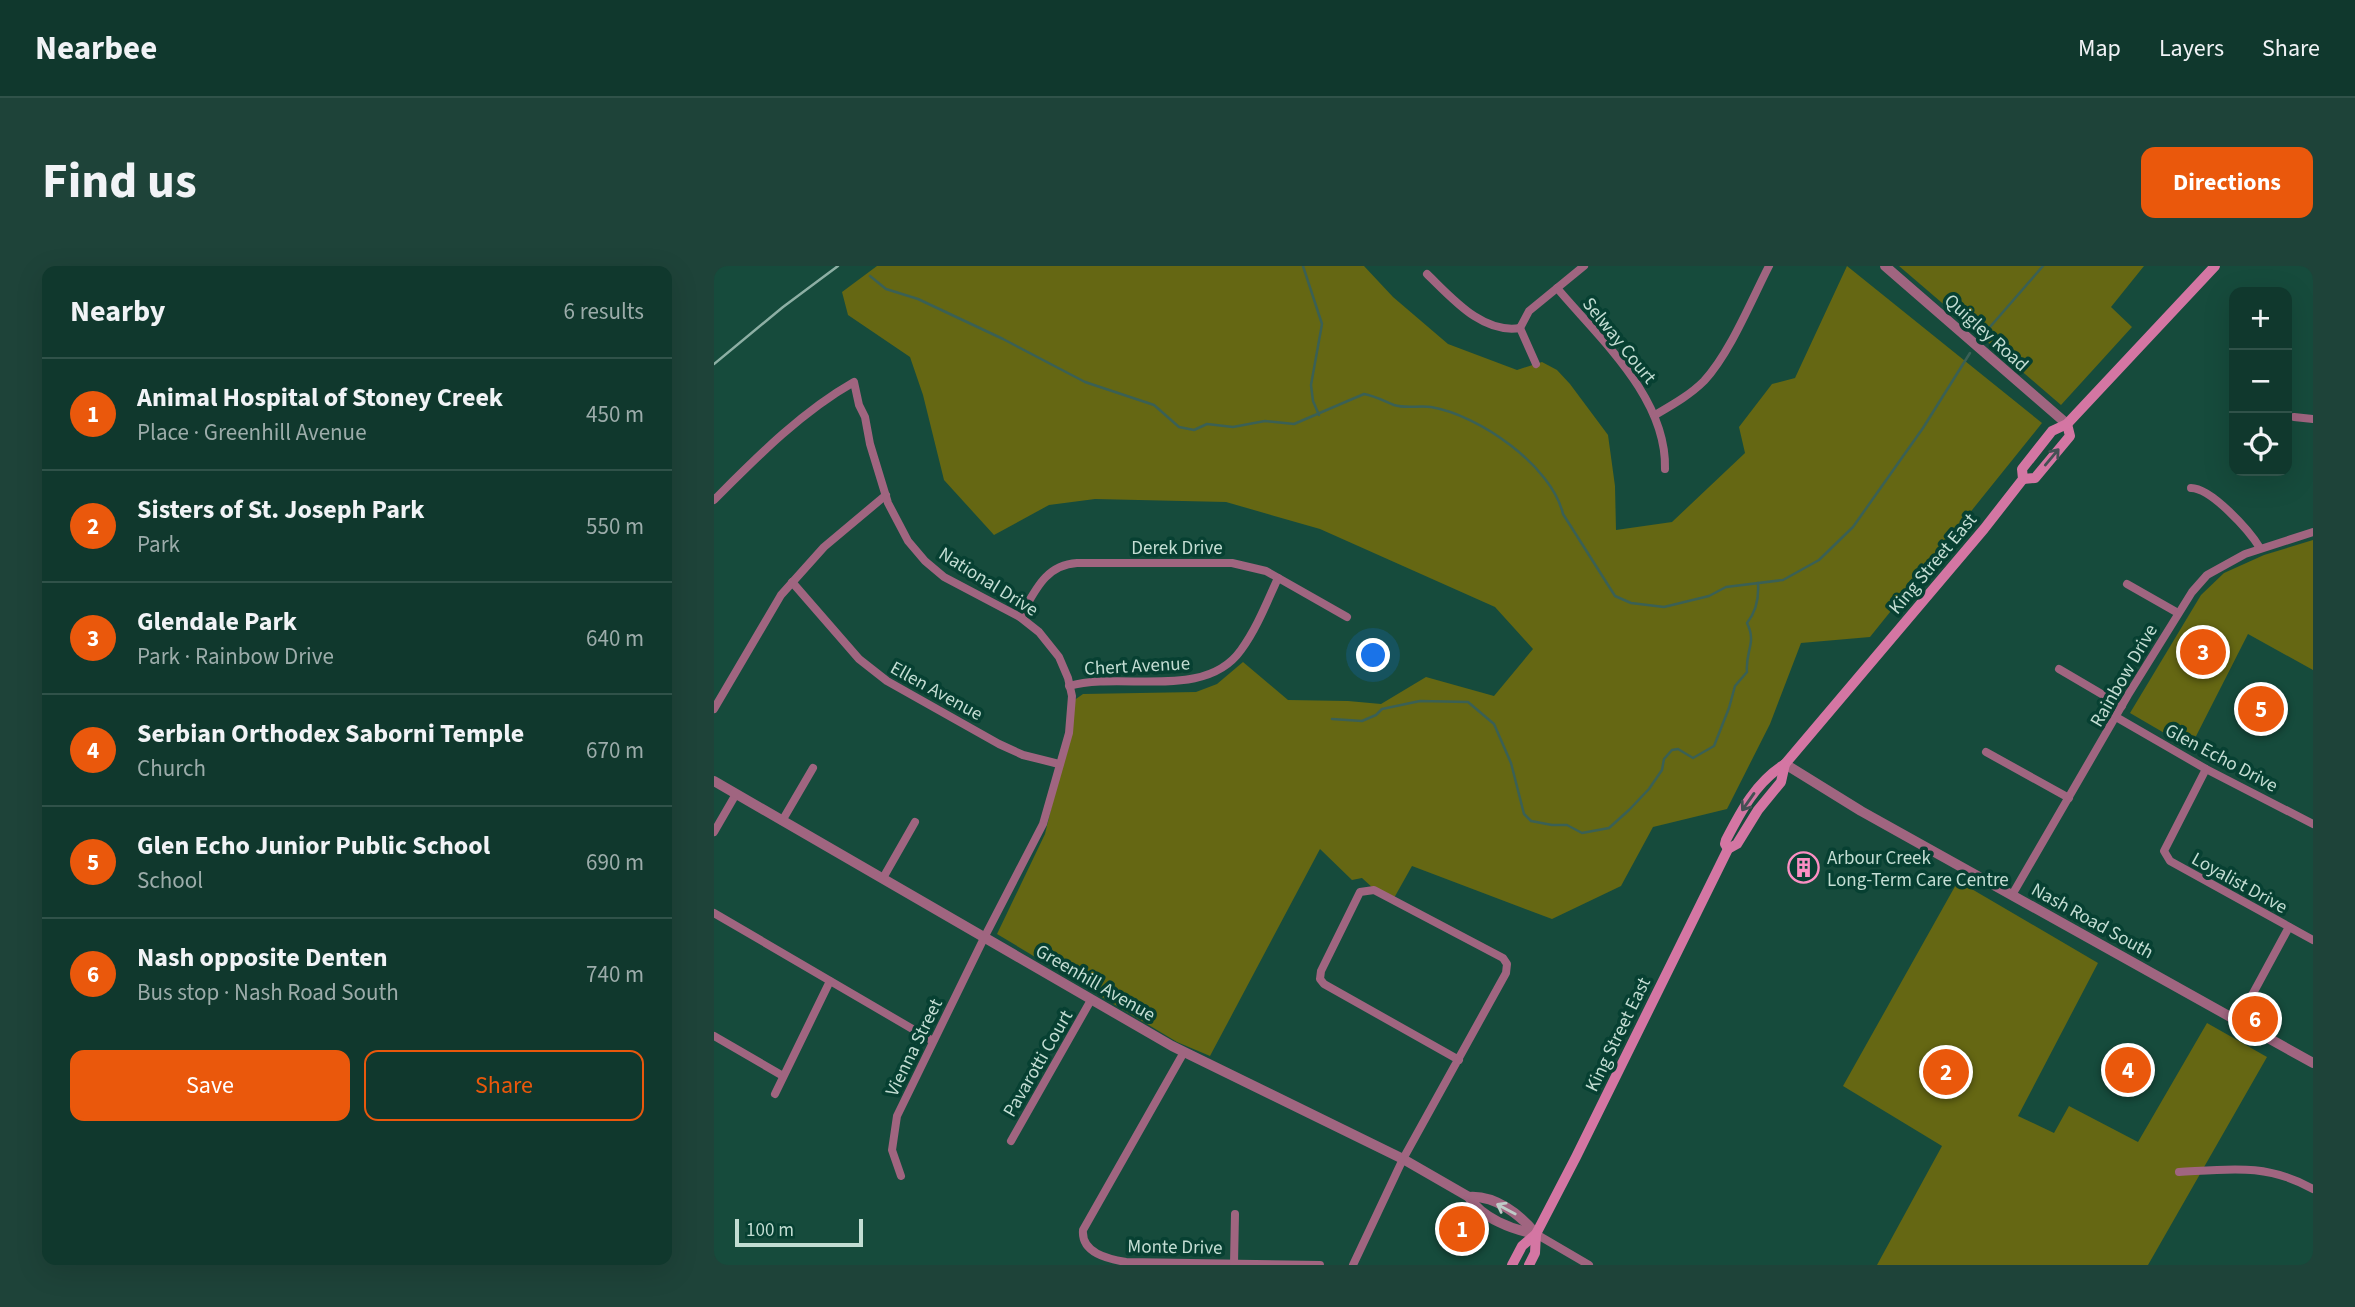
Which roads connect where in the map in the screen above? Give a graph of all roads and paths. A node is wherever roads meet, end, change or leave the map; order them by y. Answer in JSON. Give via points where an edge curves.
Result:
{"nodes":[{"id":1,"x":1584,"y":266,"type":"edge"},
{"id":2,"x":1769,"y":266,"type":"edge"},
{"id":3,"x":1885,"y":266,"type":"edge"},
{"id":4,"x":2215,"y":266,"type":"edge"},
{"id":5,"x":1427,"y":274,"type":"dead end"},
{"id":6,"x":1557,"y":288,"type":"junction"},
{"id":7,"x":1520,"y":328,"type":"junction"},
{"id":8,"x":1536,"y":363,"type":"dead end"},
{"id":9,"x":1655,"y":415,"type":"junction"},
{"id":10,"x":2294,"y":417,"type":"dead end"},
{"id":11,"x":2313,"y":419,"type":"edge"},
{"id":12,"x":2067,"y":424,"type":"junction"},
{"id":13,"x":1665,"y":469,"type":"dead end"},
{"id":14,"x":2023,"y":479,"type":"junction"},
{"id":15,"x":2191,"y":488,"type":"dead end"},
{"id":16,"x":886,"y":495,"type":"junction"},
{"id":17,"x":714,"y":500,"type":"edge"},
{"id":18,"x":2313,"y":532,"type":"edge"},
{"id":19,"x":2260,"y":548,"type":"junction"},
{"id":20,"x":1278,"y":578,"type":"junction"},
{"id":21,"x":792,"y":582,"type":"junction"},
{"id":22,"x":2127,"y":584,"type":"dead end"},
{"id":23,"x":2178,"y":613,"type":"junction"},
{"id":24,"x":1020,"y":617,"type":"junction"},
{"id":25,"x":1347,"y":617,"type":"dead end"},
{"id":26,"x":2059,"y":669,"type":"dead end"},
{"id":27,"x":1069,"y":686,"type":"junction"},
{"id":28,"x":718,"y":694,"type":"edge"},
{"id":29,"x":2122,"y":706,"type":"junction"},
{"id":30,"x":714,"y":709,"type":"edge"},
{"id":31,"x":2116,"y":717,"type":"junction"},
{"id":32,"x":1986,"y":752,"type":"dead end"},
{"id":33,"x":1059,"y":764,"type":"junction"},
{"id":34,"x":1785,"y":764,"type":"junction"},
{"id":35,"x":813,"y":768,"type":"dead end"},
{"id":36,"x":2206,"y":768,"type":"junction"},
{"id":37,"x":714,"y":781,"type":"edge"},
{"id":38,"x":736,"y":794,"type":"junction"},
{"id":39,"x":2069,"y":798,"type":"junction"},
{"id":40,"x":782,"y":821,"type":"junction"},
{"id":41,"x":915,"y":822,"type":"dead end"},
{"id":42,"x":2313,"y":824,"type":"edge"},
{"id":43,"x":714,"y":832,"type":"edge"},
{"id":44,"x":883,"y":878,"type":"junction"},
{"id":45,"x":2012,"y":895,"type":"junction"},
{"id":46,"x":714,"y":913,"type":"edge"},
{"id":47,"x":2289,"y":927,"type":"junction"},
{"id":48,"x":985,"y":936,"type":"junction"},
{"id":49,"x":2313,"y":940,"type":"edge"},
{"id":50,"x":831,"y":981,"type":"junction"},
{"id":51,"x":1091,"y":1000,"type":"junction"},
{"id":52,"x":2238,"y":1021,"type":"junction"},
{"id":53,"x":714,"y":1036,"type":"edge"},
{"id":54,"x":933,"y":1041,"type":"junction"},
{"id":55,"x":1184,"y":1052,"type":"junction"},
{"id":56,"x":1459,"y":1060,"type":"junction"},
{"id":57,"x":2313,"y":1063,"type":"edge"},
{"id":58,"x":783,"y":1076,"type":"junction"},
{"id":59,"x":775,"y":1094,"type":"dead end"},
{"id":60,"x":1010,"y":1141,"type":"dead end"},
{"id":61,"x":1404,"y":1160,"type":"junction"},
{"id":62,"x":2179,"y":1172,"type":"dead end"},
{"id":63,"x":901,"y":1175,"type":"dead end"},
{"id":64,"x":2313,"y":1188,"type":"edge"},
{"id":65,"x":1235,"y":1214,"type":"dead end"},
{"id":66,"x":1536,"y":1234,"type":"junction"},
{"id":67,"x":1234,"y":1263,"type":"junction"},
{"id":68,"x":1320,"y":1265,"type":"edge"},
{"id":69,"x":1353,"y":1265,"type":"edge"},
{"id":70,"x":1512,"y":1265,"type":"edge"},
{"id":71,"x":1529,"y":1265,"type":"edge"},
{"id":72,"x":1589,"y":1265,"type":"edge"}],
"edges":[{"from":1,"to":6,"type":"street"},
{"from":2,"to":9,"type":"street","via":[[1705,380]]},
{"from":3,"to":12,"type":"street","name":"Quigley Road"},
{"from":4,"to":12,"type":"main road","name":"King Street East"},
{"from":5,"to":7,"type":"street","via":[[1469,314],[1506,330]]},
{"from":6,"to":7,"type":"street","via":[[1529,311]]},
{"from":6,"to":9,"type":"street","name":"Selway Court","via":[[1634,378]]},
{"from":7,"to":8,"type":"street"},
{"from":9,"to":13,"type":"street","name":"Selway Court"},
{"from":10,"to":11,"type":"street"},
{"from":12,"to":14,"type":"main road","name":"King Street East","via":[[2052,432],[2022,469]]},
{"from":14,"to":12,"type":"main road","name":"King Street East","one_way":true,"via":[[2035,478],[2070,436]]},
{"from":14,"to":34,"type":"main road","name":"King Street East"},
{"from":15,"to":19,"type":"street","via":[[2207,492]]},
{"from":16,"to":17,"type":"street","name":"National Drive","via":[[853,382],[832,394]]},
{"from":16,"to":21,"type":"street","via":[[824,547]]},
{"from":16,"to":24,"type":"street","name":"National Drive","via":[[903,533],[925,561],[944,577]]},
{"from":18,"to":19,"type":"street","name":"Rainbow Drive"},
{"from":19,"to":23,"type":"street","name":"Rainbow Drive","via":[[2207,575]]},
{"from":20,"to":24,"type":"street","name":"Derek Drive","via":[[1232,563],[1068,563],[1040,580]]},
{"from":20,"to":25,"type":"street","name":"Derek Drive"},
{"from":20,"to":27,"type":"street","name":"Chert Avenue","via":[[1241,651],[1210,675]]},
{"from":21,"to":28,"type":"street"},
{"from":21,"to":33,"type":"street","name":"Ellen Avenue","via":[[859,659],[887,681],[999,744]]},
{"from":22,"to":23,"type":"street"},
{"from":23,"to":29,"type":"street","name":"Rainbow Drive"},
{"from":24,"to":27,"type":"street","name":"National Drive","via":[[1050,643]]},
{"from":26,"to":29,"type":"street"},
{"from":27,"to":33,"type":"street","name":"National Drive","via":[[1070,727]]},
{"from":28,"to":30,"type":"street"},
{"from":29,"to":31,"type":"street","name":"Rainbow Drive"},
{"from":31,"to":36,"type":"street","name":"Glen Echo Drive"},
{"from":31,"to":39,"type":"street","name":"Rainbow Drive"},
{"from":32,"to":39,"type":"street"},
{"from":33,"to":48,"type":"street","name":"National Drive","via":[[1043,824]]},
{"from":34,"to":45,"type":"street","name":"Nash Road South"},
{"from":34,"to":66,"type":"main road","name":"King Street East","via":[[1769,774],[1726,840],[1728,849]]},
{"from":35,"to":40,"type":"street"},
{"from":36,"to":42,"type":"street","name":"Glen Echo Drive"},
{"from":36,"to":47,"type":"street","name":"Loyalist Drive","via":[[2164,851],[2170,861]]},
{"from":37,"to":38,"type":"street","name":"Greenhill Avenue"},
{"from":38,"to":40,"type":"street","name":"Greenhill Avenue"},
{"from":38,"to":43,"type":"street"},
{"from":39,"to":45,"type":"street","name":"Rainbow Drive"},
{"from":40,"to":44,"type":"street","name":"Greenhill Avenue"},
{"from":41,"to":44,"type":"street"},
{"from":44,"to":48,"type":"street","name":"Greenhill Avenue"},
{"from":45,"to":52,"type":"street","name":"Nash Road South"},
{"from":46,"to":50,"type":"street"},
{"from":47,"to":49,"type":"street","name":"Loyalist Drive"},
{"from":47,"to":52,"type":"street"},
{"from":48,"to":51,"type":"street","name":"Greenhill Avenue"},
{"from":48,"to":54,"type":"street","name":"Vienna Street"},
{"from":50,"to":54,"type":"street"},
{"from":50,"to":58,"type":"street"},
{"from":51,"to":55,"type":"street","name":"Greenhill Avenue"},
{"from":51,"to":60,"type":"street","name":"Pavarotti Court"},
{"from":52,"to":57,"type":"street","name":"Nash Road South"},
{"from":53,"to":58,"type":"street"},
{"from":54,"to":63,"type":"street","name":"Vienna Street","via":[[897,1115],[891,1150]]},
{"from":55,"to":61,"type":"street","name":"Greenhill Avenue"},
{"from":55,"to":67,"type":"street","name":"Monte Drive","via":[[1082,1237],[1093,1252],[1114,1260]]},
{"from":56,"to":56,"type":"street","via":[[1507,964],[1374,890],[1360,892],[1320,979]]},
{"from":56,"to":61,"type":"street"},
{"from":58,"to":59,"type":"street"},
{"from":61,"to":66,"type":"street","name":"Greenhill Avenue","via":[[1469,1197],[1482,1196],[1523,1218]]},
{"from":61,"to":69,"type":"street"},
{"from":62,"to":64,"type":"street","via":[[2272,1171]]},
{"from":65,"to":67,"type":"street"},
{"from":66,"to":70,"type":"main road","name":"King Street East","via":[[1522,1246]]},
{"from":66,"to":71,"type":"main road","name":"King Street East"},
{"from":66,"to":72,"type":"street"},
{"from":67,"to":68,"type":"street","name":"Monte Drive"}]}
